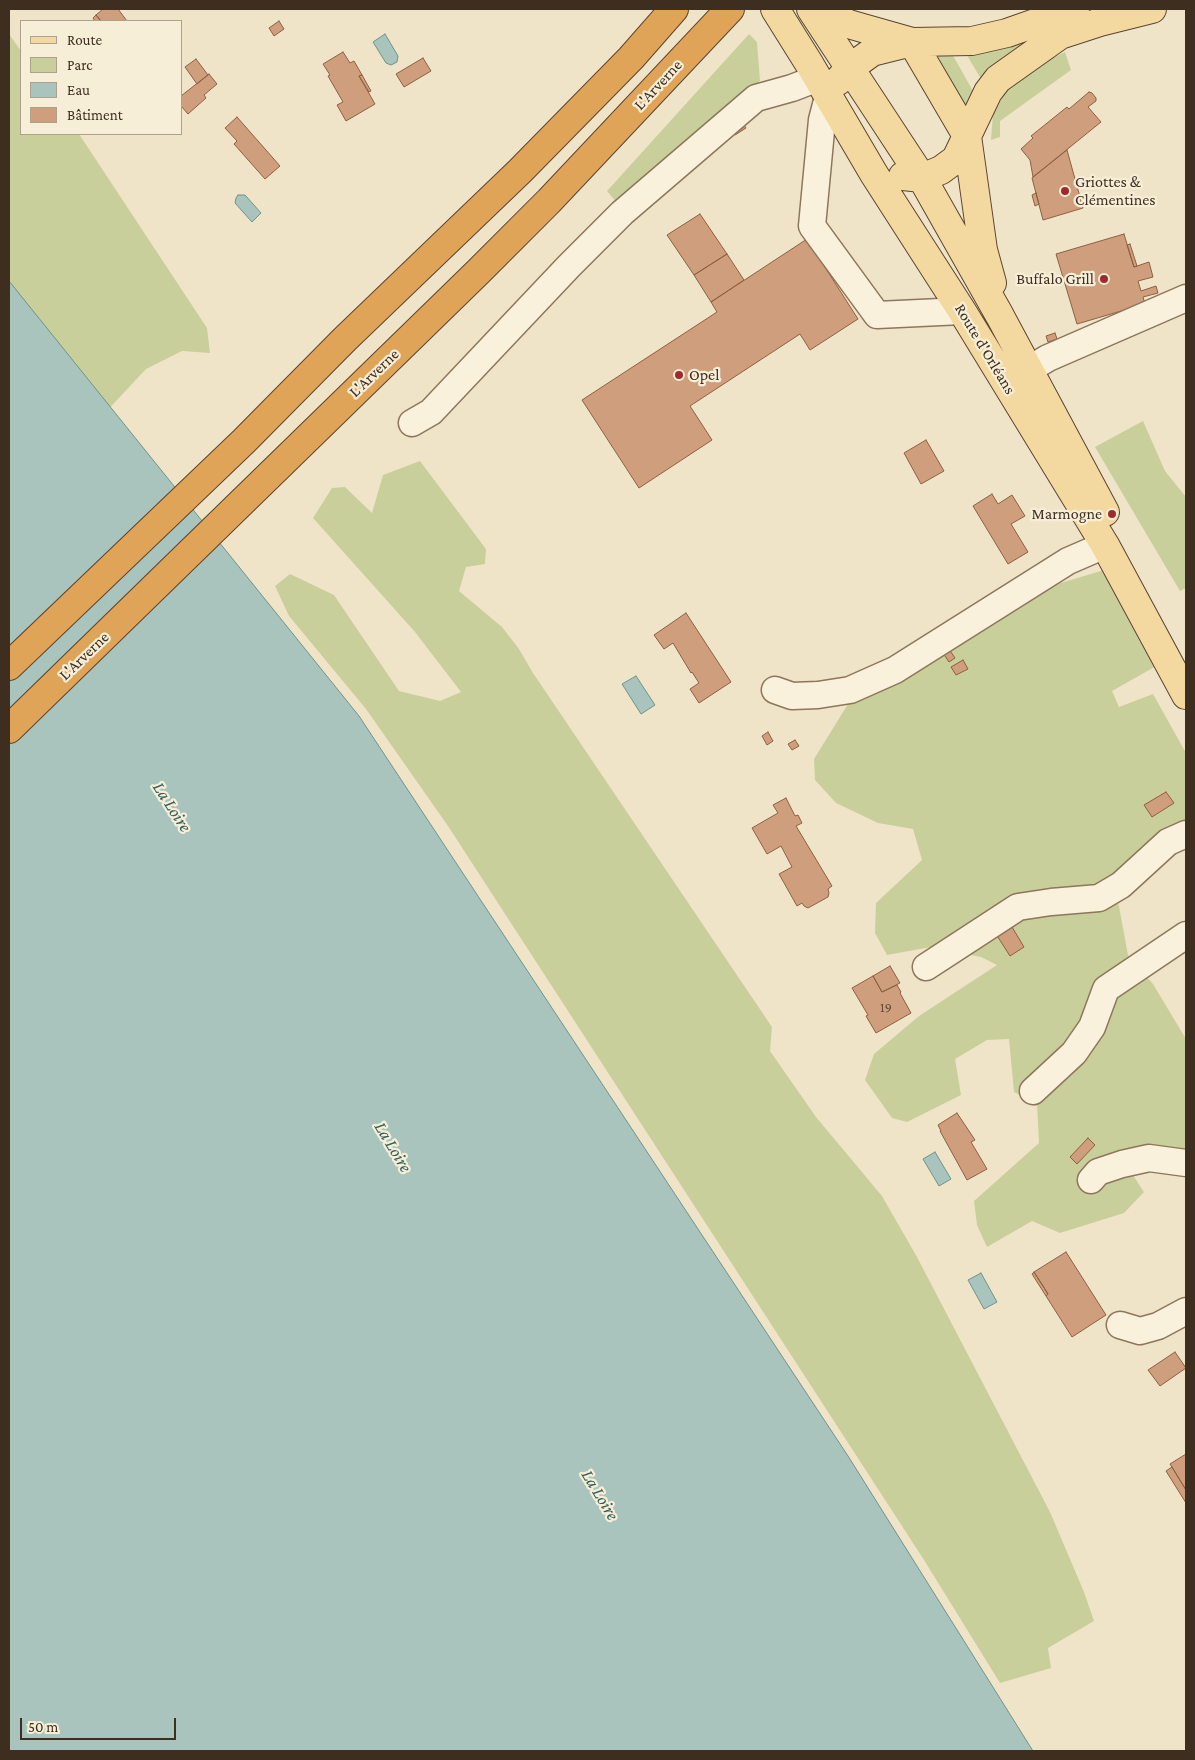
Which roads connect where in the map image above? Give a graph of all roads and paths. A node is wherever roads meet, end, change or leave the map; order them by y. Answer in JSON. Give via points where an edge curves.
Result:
{"nodes":[{"id":1,"x":674,"y":9,"type":"edge"},
{"id":2,"x":730,"y":9,"type":"edge"},
{"id":3,"x":774,"y":9,"type":"edge"},
{"id":4,"x":1152,"y":9,"type":"edge"},
{"id":5,"x":811,"y":10,"type":"edge"},
{"id":6,"x":1069,"y":10,"type":"edge"},
{"id":7,"x":912,"y":42,"type":"junction"},
{"id":8,"x":850,"y":68,"type":"junction"},
{"id":9,"x":823,"y":88,"type":"junction"},
{"id":10,"x":967,"y":136,"type":"junction"},
{"id":11,"x":874,"y":174,"type":"junction"},
{"id":12,"x":922,"y":178,"type":"junction"},
{"id":13,"x":1186,"y":298,"type":"edge"},
{"id":14,"x":962,"y":311,"type":"junction"},
{"id":15,"x":1000,"y":316,"type":"junction"},
{"id":16,"x":1028,"y":370,"type":"junction"},
{"id":17,"x":412,"y":423,"type":"dead end"},
{"id":18,"x":1105,"y":545,"type":"junction"},
{"id":19,"x":1186,"y":663,"type":"edge"},
{"id":20,"x":9,"y":666,"type":"edge"},
{"id":21,"x":775,"y":690,"type":"dead end"},
{"id":22,"x":1186,"y":695,"type":"edge"},
{"id":23,"x":9,"y":729,"type":"edge"},
{"id":24,"x":1186,"y":834,"type":"edge"},
{"id":25,"x":1186,"y":935,"type":"edge"},
{"id":26,"x":926,"y":968,"type":"dead end"},
{"id":27,"x":1033,"y":1091,"type":"dead end"},
{"id":28,"x":1186,"y":1163,"type":"edge"},
{"id":29,"x":1091,"y":1180,"type":"dead end"},
{"id":30,"x":1186,"y":1311,"type":"edge"},
{"id":31,"x":1120,"y":1325,"type":"dead end"}],
"edges":[{"from":1,"to":20,"type":"highway","via":[[576,115]]},
{"from":2,"to":23,"type":"highway","name":"L'Arverne","via":[[549,201]]},
{"from":3,"to":9,"type":"main road","name":"Route d'Orléans"},
{"from":4,"to":10,"type":"main road","via":[[1060,35],[998,79],[988,92]]},
{"from":5,"to":7,"type":"main road"},
{"from":5,"to":8,"type":"main road","name":"Route d'Orléans"},
{"from":6,"to":7,"type":"main road","via":[[1007,33],[972,40]]},
{"from":7,"to":8,"type":"main road","via":[[872,52]]},
{"from":7,"to":10,"type":"main road"},
{"from":8,"to":9,"type":"main road"},
{"from":8,"to":12,"type":"main road","name":"Route d'Orléans"},
{"from":9,"to":11,"type":"main road","name":"Route d'Orléans"},
{"from":9,"to":14,"type":"street","via":[[812,226],[877,315]]},
{"from":9,"to":17,"type":"street","via":[[792,88],[756,98],[622,213],[431,412]]},
{"from":10,"to":12,"type":"main road","via":[[956,159]]},
{"from":10,"to":15,"type":"main road","via":[[983,250]]},
{"from":11,"to":12,"type":"main road"},
{"from":11,"to":14,"type":"main road","name":"Route d'Orléans"},
{"from":12,"to":15,"type":"main road","name":"Route d'Orléans"},
{"from":13,"to":16,"type":"street","via":[[1048,358]]},
{"from":14,"to":18,"type":"main road","name":"Route d'Orléans"},
{"from":15,"to":16,"type":"main road","name":"Route d'Orléans"},
{"from":16,"to":19,"type":"main road","name":"Route d'Orléans"},
{"from":18,"to":21,"type":"street","via":[[1068,561],[895,670],[850,690],[792,696]]},
{"from":18,"to":22,"type":"main road","name":"Route d'Orléans"},
{"from":24,"to":26,"type":"street","via":[[1168,842],[1121,885],[1099,898],[1018,906]]},
{"from":25,"to":27,"type":"street","via":[[1106,989],[1092,1027],[1074,1053]]},
{"from":28,"to":29,"type":"street","via":[[1149,1158],[1098,1172]]},
{"from":30,"to":31,"type":"street","via":[[1158,1326],[1140,1331]]}]}
